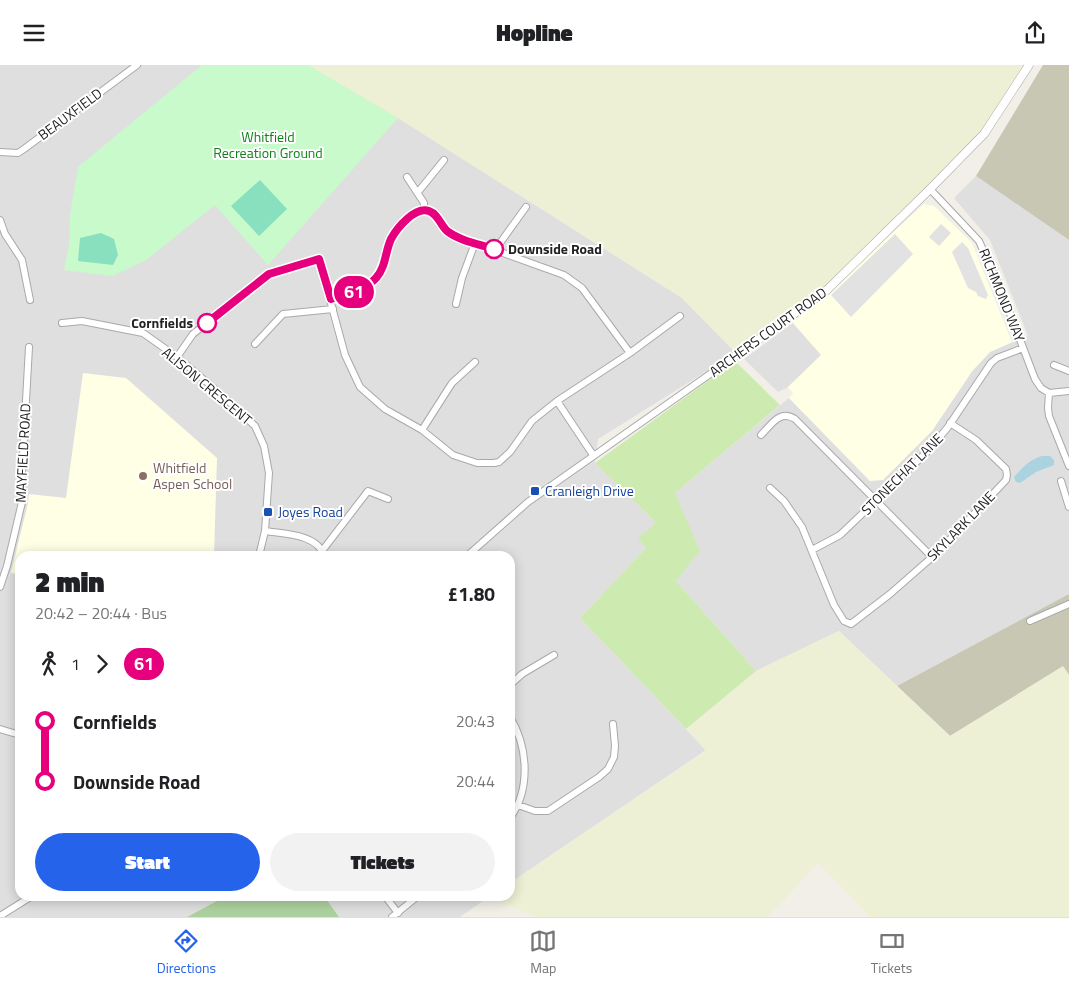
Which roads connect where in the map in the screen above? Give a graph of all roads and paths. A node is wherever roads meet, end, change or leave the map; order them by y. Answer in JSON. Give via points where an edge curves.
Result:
{"nodes":[{"id":1,"x":137,"y":65,"type":"edge"},
{"id":2,"x":1029,"y":65,"type":"edge"},
{"id":3,"x":0,"y":153,"type":"edge"},
{"id":4,"x":444,"y":160,"type":"dead end"},
{"id":5,"x":407,"y":177,"type":"dead end"},
{"id":6,"x":930,"y":189,"type":"junction"},
{"id":7,"x":418,"y":192,"type":"junction"},
{"id":8,"x":526,"y":207,"type":"dead end"},
{"id":9,"x":424,"y":211,"type":"junction"},
{"id":10,"x":0,"y":219,"type":"edge"},
{"id":11,"x":475,"y":243,"type":"junction"},
{"id":12,"x":495,"y":250,"type":"junction"},
{"id":13,"x":331,"y":299,"type":"junction"},
{"id":14,"x":30,"y":300,"type":"dead end"},
{"id":15,"x":456,"y":304,"type":"dead end"},
{"id":16,"x":333,"y":309,"type":"junction"},
{"id":17,"x":680,"y":316,"type":"dead end"},
{"id":18,"x":62,"y":323,"type":"dead end"},
{"id":19,"x":255,"y":344,"type":"dead end"},
{"id":20,"x":29,"y":347,"type":"dead end"},
{"id":21,"x":1023,"y":348,"type":"junction"},
{"id":22,"x":630,"y":353,"type":"junction"},
{"id":23,"x":177,"y":357,"type":"junction"},
{"id":24,"x":730,"y":360,"type":"joint"},
{"id":25,"x":475,"y":362,"type":"dead end"},
{"id":26,"x":1054,"y":365,"type":"dead end"},
{"id":27,"x":1069,"y":371,"type":"edge"},
{"id":28,"x":1069,"y":391,"type":"edge"},
{"id":29,"x":1049,"y":393,"type":"junction"},
{"id":30,"x":557,"y":401,"type":"junction"},
{"id":31,"x":950,"y":423,"type":"junction"},
{"id":32,"x":422,"y":430,"type":"junction"},
{"id":33,"x":761,"y":435,"type":"dead end"},
{"id":34,"x":1067,"y":452,"type":"edge"},
{"id":35,"x":593,"y":455,"type":"junction"},
{"id":36,"x":1069,"y":466,"type":"edge"},
{"id":37,"x":1061,"y":481,"type":"dead end"},
{"id":38,"x":770,"y":488,"type":"dead end"},
{"id":39,"x":1067,"y":493,"type":"edge"},
{"id":40,"x":388,"y":499,"type":"dead end"},
{"id":41,"x":876,"y":499,"type":"junction"},
{"id":42,"x":1069,"y":507,"type":"edge"},
{"id":43,"x":265,"y":531,"type":"junction"},
{"id":44,"x":812,"y":550,"type":"junction"},
{"id":45,"x":261,"y":551,"type":"edge"},
{"id":46,"x":320,"y":551,"type":"edge"},
{"id":47,"x":325,"y":551,"type":"edge"},
{"id":48,"x":474,"y":551,"type":"edge"},
{"id":49,"x":932,"y":557,"type":"junction"},
{"id":50,"x":0,"y":587,"type":"edge"},
{"id":51,"x":1069,"y":604,"type":"edge"},
{"id":52,"x":1030,"y":621,"type":"dead end"},
{"id":53,"x":554,"y":655,"type":"dead end"},
{"id":54,"x":515,"y":681,"type":"edge"},
{"id":55,"x":613,"y":724,"type":"dead end"},
{"id":56,"x":0,"y":729,"type":"edge"},
{"id":57,"x":515,"y":729,"type":"edge"},
{"id":58,"x":15,"y":734,"type":"edge"},
{"id":59,"x":518,"y":805,"type":"junction"},
{"id":60,"x":515,"y":810,"type":"edge"},
{"id":61,"x":24,"y":901,"type":"edge"},
{"id":62,"x":388,"y":901,"type":"edge"},
{"id":63,"x":412,"y":901,"type":"edge"},
{"id":64,"x":395,"y":915,"type":"edge"},
{"id":65,"x":0,"y":916,"type":"edge"}],
"edges":[{"from":1,"to":3,"type":"street","name":"BEAUXFIELD","via":[[18,153]]},
{"from":2,"to":6,"type":"street","name":"ARCHERS COURT ROAD","via":[[984,134]]},
{"from":4,"to":7,"type":"street"},
{"from":5,"to":7,"type":"street"},
{"from":6,"to":21,"type":"street","name":"RICHMOND WAY","via":[[979,241]]},
{"from":6,"to":24,"type":"street","name":"ARCHERS COURT ROAD","via":[[827,290]]},
{"from":7,"to":9,"type":"street"},
{"from":8,"to":12,"type":"street"},
{"from":9,"to":11,"type":"street","via":[[432,213],[448,232]]},
{"from":9,"to":13,"type":"street","via":[[413,215],[396,231],[382,269],[370,284]]},
{"from":10,"to":14,"type":"street","via":[[5,234],[22,260]]},
{"from":11,"to":12,"type":"street"},
{"from":11,"to":15,"type":"street"},
{"from":12,"to":22,"type":"street","via":[[564,275],[576,283]]},
{"from":13,"to":16,"type":"street"},
{"from":13,"to":23,"type":"street","via":[[319,259],[269,274],[193,334]]},
{"from":16,"to":19,"type":"street","via":[[283,313]]},
{"from":16,"to":32,"type":"street","via":[[345,355],[360,387],[386,409]]},
{"from":17,"to":22,"type":"street"},
{"from":18,"to":23,"type":"street","name":"ALISON CRESCENT","via":[[82,321],[143,333]]},
{"from":20,"to":50,"type":"street","name":"MAYFIELD ROAD","via":[[22,502]]},
{"from":21,"to":29,"type":"street","name":"RICHMOND WAY","via":[[1035,379]]},
{"from":21,"to":31,"type":"street","name":"STONECHAT LANE","via":[[997,357],[991,363]]},
{"from":22,"to":30,"type":"street"},
{"from":23,"to":43,"type":"street","name":"ALISON CRESCENT","via":[[255,426],[264,446],[269,473]]},
{"from":24,"to":35,"type":"street","name":"ARCHERS COURT ROAD"},
{"from":25,"to":32,"type":"street","via":[[452,383]]},
{"from":26,"to":27,"type":"street"},
{"from":28,"to":29,"type":"street"},
{"from":29,"to":34,"type":"street","via":[[1049,416]]},
{"from":30,"to":32,"type":"street","via":[[532,421],[499,462],[477,463],[453,455]]},
{"from":30,"to":35,"type":"street"},
{"from":31,"to":41,"type":"street","name":"STONECHAT LANE","via":[[928,450]]},
{"from":31,"to":49,"type":"street","name":"SKYLARK LANE","via":[[976,440],[1006,469],[1007,475],[1006,480]]},
{"from":33,"to":41,"type":"street","via":[[778,417],[791,417]]},
{"from":34,"to":36,"type":"street"},
{"from":35,"to":48,"type":"street","name":"ARCHERS COURT ROAD","via":[[528,502]]},
{"from":37,"to":39,"type":"street"},
{"from":38,"to":44,"type":"street","via":[[793,513]]},
{"from":39,"to":42,"type":"street"},
{"from":40,"to":47,"type":"street","via":[[368,491]]},
{"from":41,"to":44,"type":"street","name":"STONECHAT LANE","via":[[840,535]]},
{"from":41,"to":49,"type":"street"},
{"from":43,"to":45,"type":"street","name":"ALISON CRESCENT"},
{"from":43,"to":46,"type":"street","via":[[311,541]]},
{"from":44,"to":49,"type":"street","name":"SKYLARK LANE","via":[[834,605],[844,621],[851,624]]},
{"from":51,"to":52,"type":"street"},
{"from":53,"to":54,"type":"street"},
{"from":55,"to":59,"type":"street","via":[[614,757],[599,777],[548,811],[535,811]]},
{"from":56,"to":58,"type":"street"},
{"from":57,"to":59,"type":"street","via":[[522,745],[524,773]]},
{"from":59,"to":60,"type":"street"},
{"from":61,"to":65,"type":"street"},
{"from":62,"to":64,"type":"street"},
{"from":63,"to":64,"type":"street"}]}
